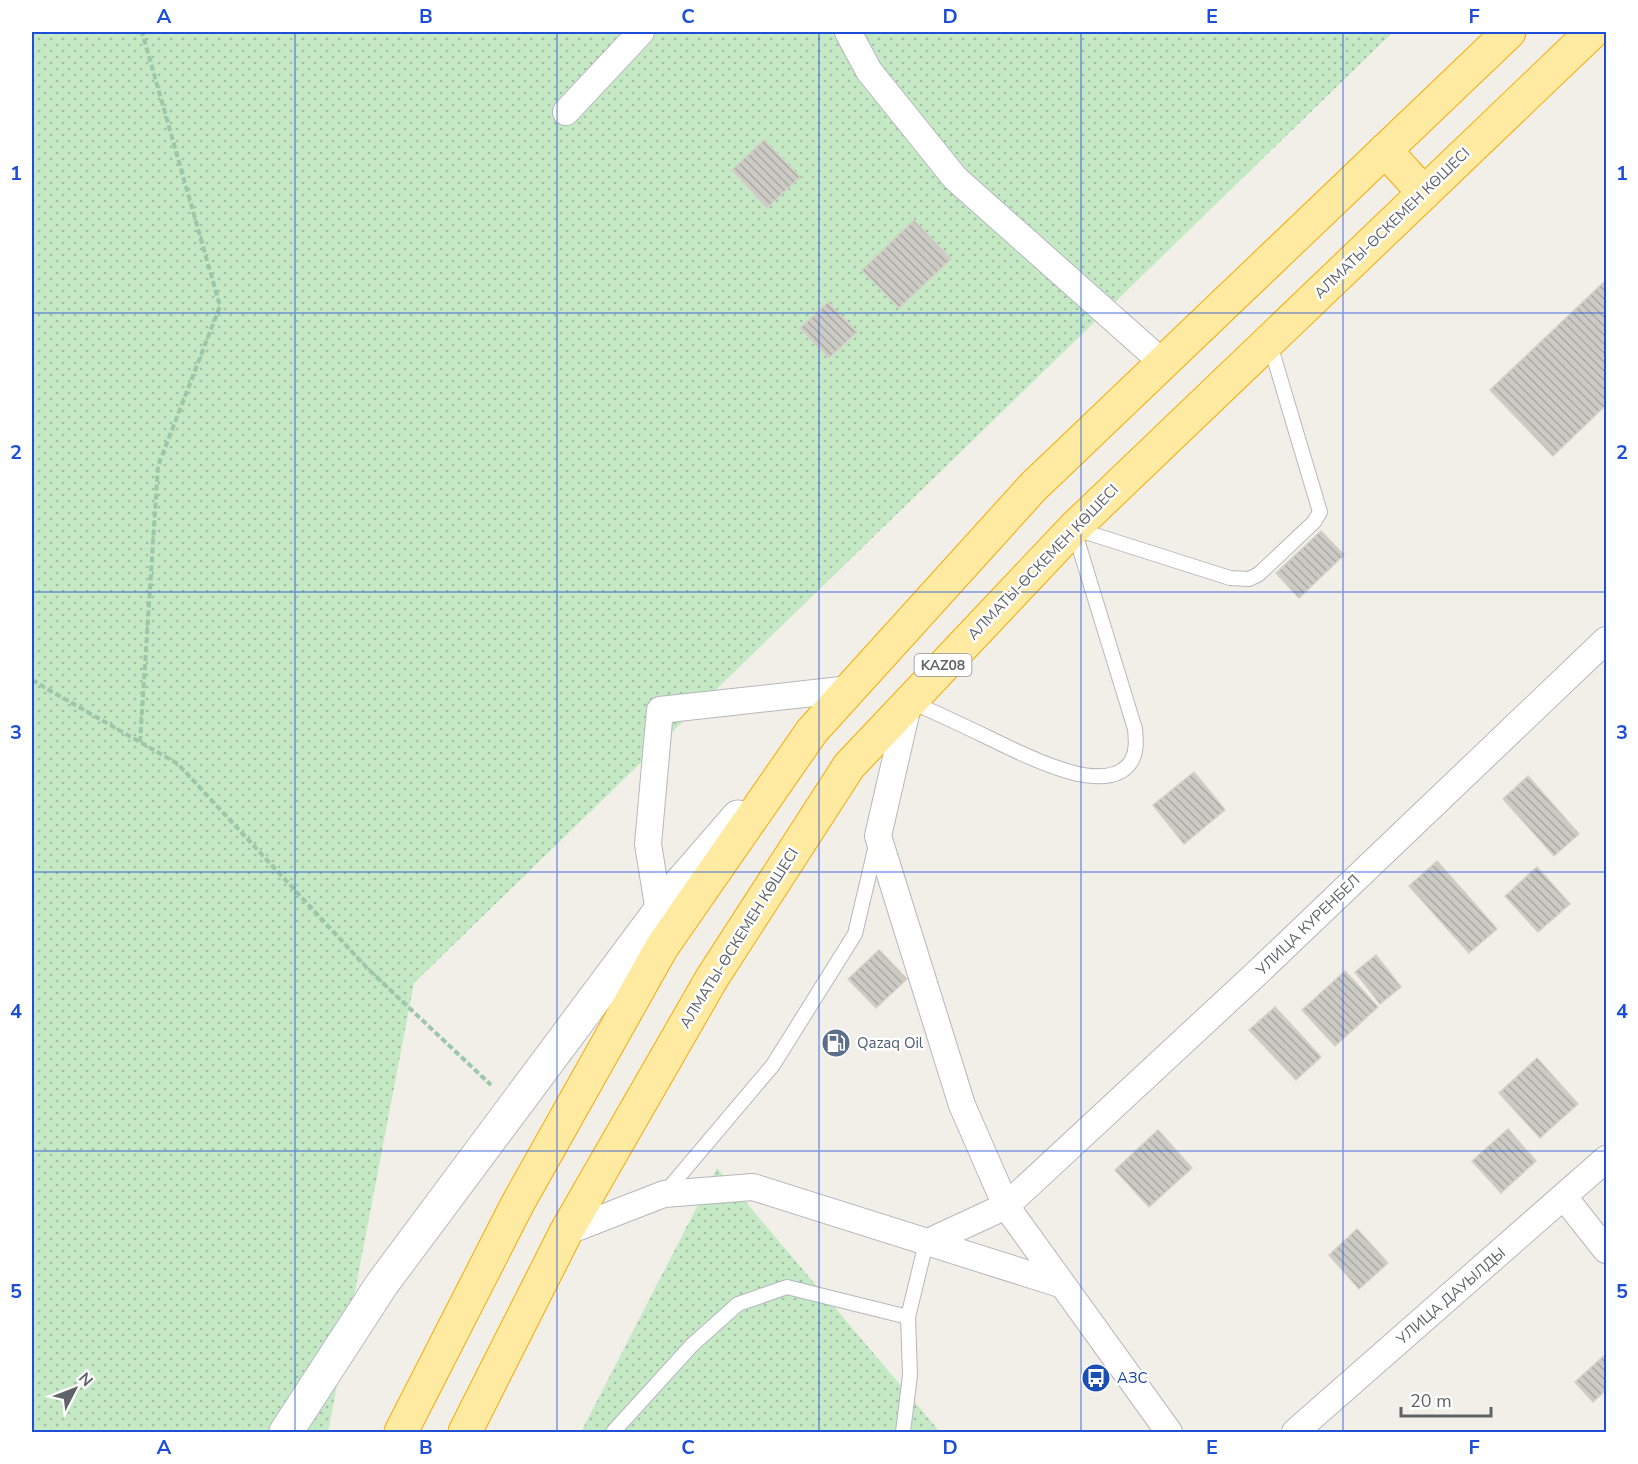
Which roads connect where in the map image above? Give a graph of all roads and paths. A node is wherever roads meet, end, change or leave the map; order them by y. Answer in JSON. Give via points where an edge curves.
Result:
{"nodes":[{"id":1,"x":142,"y":32,"type":"edge"},
{"id":2,"x":641,"y":32,"type":"edge"},
{"id":3,"x":848,"y":32,"type":"edge"},
{"id":4,"x":1509,"y":32,"type":"edge"},
{"id":5,"x":1592,"y":32,"type":"edge"},
{"id":6,"x":566,"y":112,"type":"dead end"},
{"id":7,"x":1385,"y":150,"type":"junction"},
{"id":8,"x":1424,"y":193,"type":"junction"},
{"id":9,"x":1269,"y":341,"type":"junction"},
{"id":10,"x":1162,"y":363,"type":"junction"},
{"id":11,"x":1074,"y":528,"type":"junction"},
{"id":12,"x":1606,"y":640,"type":"edge"},
{"id":13,"x":32,"y":680,"type":"edge"},
{"id":14,"x":850,"y":689,"type":"junction"},
{"id":15,"x":909,"y":701,"type":"junction"},
{"id":16,"x":812,"y":731,"type":"junction"},
{"id":17,"x":140,"y":742,"type":"junction"},
{"id":18,"x":878,"y":836,"type":"junction"},
{"id":19,"x":659,"y":912,"type":"junction"},
{"id":20,"x":514,"y":1107,"type":"junction"},
{"id":21,"x":1606,"y":1159,"type":"edge"},
{"id":22,"x":664,"y":1194,"type":"junction"},
{"id":23,"x":1564,"y":1197,"type":"junction"},
{"id":24,"x":1006,"y":1206,"type":"junction"},
{"id":25,"x":566,"y":1232,"type":"junction"},
{"id":26,"x":926,"y":1243,"type":"junction"},
{"id":27,"x":1606,"y":1250,"type":"edge"},
{"id":28,"x":1060,"y":1284,"type":"junction"},
{"id":29,"x":908,"y":1317,"type":"junction"},
{"id":30,"x":286,"y":1432,"type":"edge"},
{"id":31,"x":401,"y":1432,"type":"edge"},
{"id":32,"x":465,"y":1432,"type":"edge"},
{"id":33,"x":613,"y":1432,"type":"edge"},
{"id":34,"x":903,"y":1432,"type":"edge"},
{"id":35,"x":1169,"y":1432,"type":"edge"},
{"id":36,"x":1295,"y":1432,"type":"edge"}],
"edges":[{"from":1,"to":17,"type":"path","via":[[220,306],[158,466]]},
{"from":2,"to":6,"type":"street"},
{"from":3,"to":10,"type":"street","via":[[869,71],[955,177]]},
{"from":4,"to":7,"type":"highway"},
{"from":5,"to":8,"type":"highway","name":"АЛМАТЫ-ӨСКЕМЕН КӨШЕСІ","number":"KAZ08"},
{"from":7,"to":8,"type":"highway"},
{"from":7,"to":10,"type":"highway"},
{"from":8,"to":9,"type":"highway","name":"АЛМАТЫ-ӨСКЕМЕН КӨШЕСІ","number":"KAZ08"},
{"from":9,"to":11,"type":"highway","name":"АЛМАТЫ-ӨСКЕМЕН КӨШЕСІ","number":"KAZ08"},
{"from":9,"to":11,"type":"lane","via":[[1320,512],[1314,522],[1249,579],[1230,578]]},
{"from":10,"to":14,"type":"highway","via":[[1033,487]]},
{"from":11,"to":15,"type":"highway","name":"АЛМАТЫ-ӨСКЕМЕН КӨШЕСІ","number":"KAZ08"},
{"from":11,"to":15,"type":"lane","via":[[1133,720],[1136,750],[1131,762],[1120,772],[1102,776],[1075,774],[1048,766]]},
{"from":12,"to":24,"type":"street","name":"УЛИЦА КУРЕНБЕЛ","via":[[1249,981]]},
{"from":13,"to":17,"type":"path"},
{"from":14,"to":16,"type":"highway"},
{"from":14,"to":19,"type":"street","via":[[660,710],[648,844]]},
{"from":15,"to":18,"type":"street"},
{"from":15,"to":25,"type":"highway","name":"АЛМАТЫ-ӨСКЕМЕН КӨШЕСІ","number":"KAZ08","via":[[849,766],[712,978]]},
{"from":16,"to":19,"type":"main road"},
{"from":16,"to":31,"type":"highway","via":[[662,947],[518,1203]]},
{"from":17,"to":20,"type":"path","via":[[178,764],[367,968]]},
{"from":18,"to":22,"type":"lane","via":[[855,934],[773,1065]]},
{"from":18,"to":24,"type":"street","via":[[962,1105]]},
{"from":19,"to":20,"type":"main road"},
{"from":20,"to":30,"type":"main road","via":[[382,1284]]},
{"from":21,"to":23,"type":"street","name":"УЛИЦА ДАУЫЛДЫ"},
{"from":22,"to":25,"type":"street"},
{"from":22,"to":26,"type":"street","via":[[753,1188]]},
{"from":23,"to":27,"type":"street"},
{"from":23,"to":36,"type":"street","name":"УЛИЦА ДАУЫЛДЫ"},
{"from":24,"to":26,"type":"street","name":"УЛИЦА КУРЕНБЕЛ"},
{"from":24,"to":28,"type":"street"},
{"from":25,"to":32,"type":"highway","name":"АЛМАТЫ-ӨСКЕМЕН КӨШЕСІ","number":"KAZ08"},
{"from":26,"to":28,"type":"street"},
{"from":26,"to":29,"type":"lane"},
{"from":28,"to":35,"type":"street"},
{"from":29,"to":33,"type":"lane","via":[[787,1287],[738,1304],[692,1345]]},
{"from":29,"to":34,"type":"lane","via":[[910,1375]]}]}
